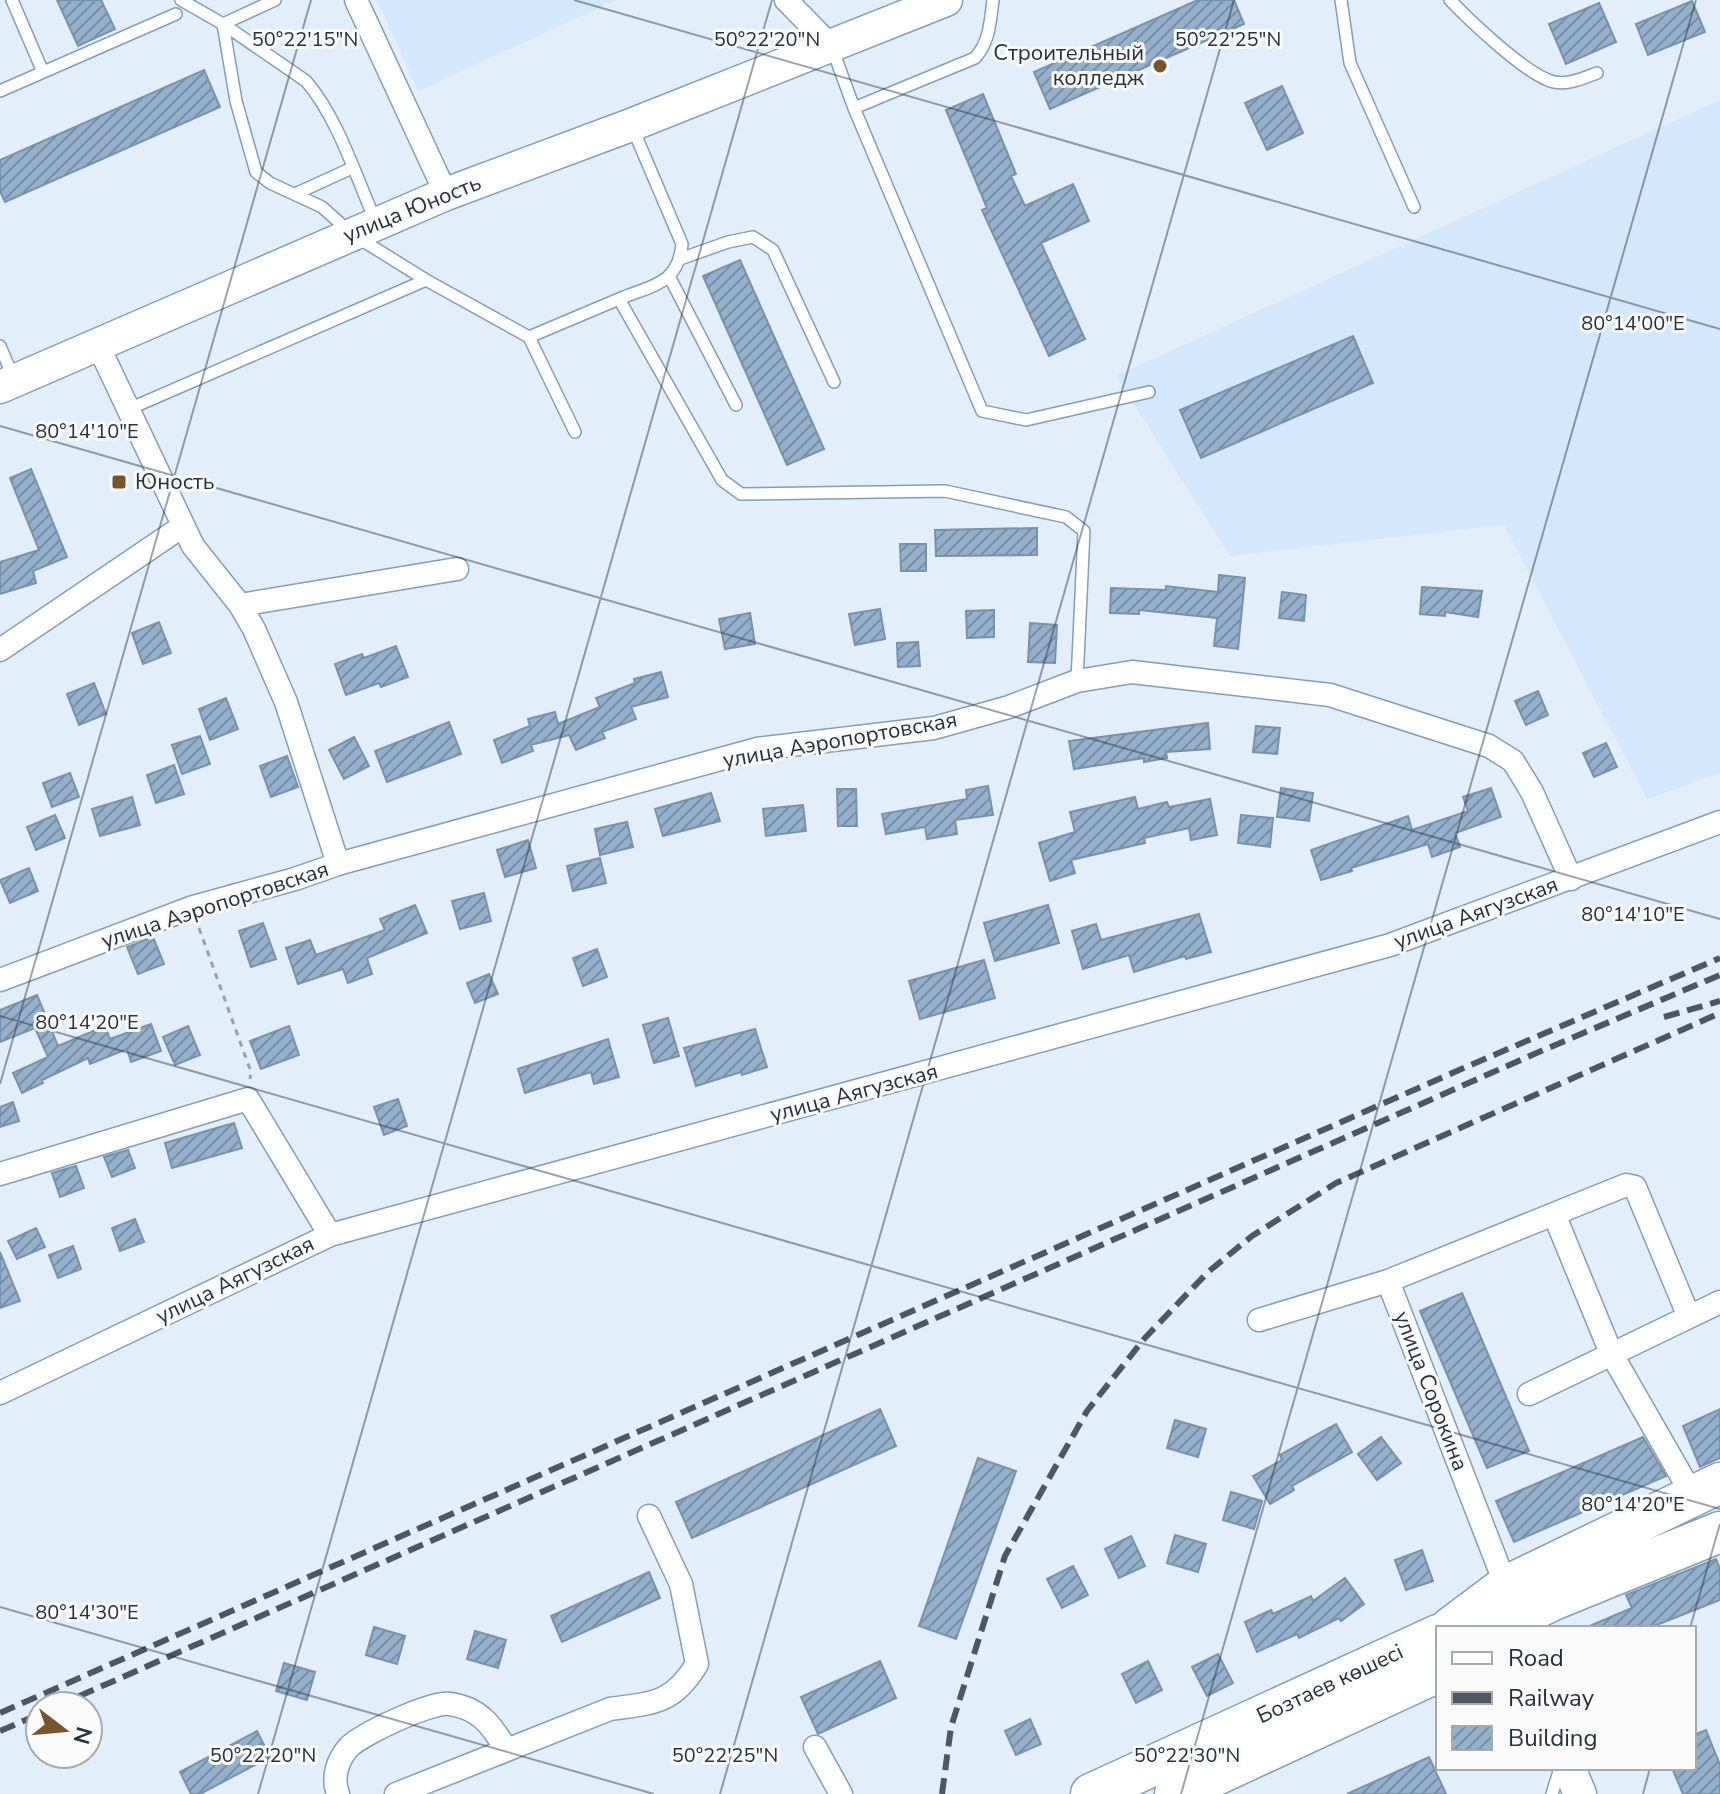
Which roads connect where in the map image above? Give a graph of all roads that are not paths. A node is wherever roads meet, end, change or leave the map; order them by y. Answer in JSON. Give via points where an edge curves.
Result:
{"nodes":[{"id":1,"x":12,"y":0,"type":"edge"},
{"id":2,"x":181,"y":0,"type":"edge"},
{"id":3,"x":275,"y":0,"type":"edge"},
{"id":4,"x":356,"y":0,"type":"edge"},
{"id":5,"x":786,"y":0,"type":"edge"},
{"id":6,"x":946,"y":0,"type":"edge"},
{"id":7,"x":993,"y":0,"type":"edge"},
{"id":8,"x":1341,"y":0,"type":"edge"},
{"id":9,"x":1450,"y":0,"type":"edge"},
{"id":10,"x":176,"y":14,"type":"dead end"},
{"id":11,"x":223,"y":24,"type":"junction"},
{"id":12,"x":831,"y":46,"type":"junction"},
{"id":13,"x":43,"y":72,"type":"junction"},
{"id":14,"x":1597,"y":73,"type":"dead end"},
{"id":15,"x":0,"y":91,"type":"edge"},
{"id":16,"x":854,"y":108,"type":"junction"},
{"id":17,"x":631,"y":125,"type":"junction"},
{"id":18,"x":352,"y":168,"type":"junction"},
{"id":19,"x":295,"y":194,"type":"junction"},
{"id":20,"x":446,"y":194,"type":"junction"},
{"id":21,"x":1414,"y":207,"type":"dead end"},
{"id":22,"x":364,"y":228,"type":"junction"},
{"id":23,"x":680,"y":259,"type":"junction"},
{"id":24,"x":670,"y":278,"type":"junction"},
{"id":25,"x":426,"y":280,"type":"junction"},
{"id":26,"x":619,"y":299,"type":"junction"},
{"id":27,"x":529,"y":337,"type":"junction"},
{"id":28,"x":98,"y":345,"type":"junction"},
{"id":29,"x":0,"y":346,"type":"edge"},
{"id":30,"x":834,"y":382,"type":"dead end"},
{"id":31,"x":8,"y":384,"type":"edge"},
{"id":32,"x":1149,"y":392,"type":"dead end"},
{"id":33,"x":736,"y":405,"type":"dead end"},
{"id":34,"x":129,"y":409,"type":"junction"},
{"id":35,"x":575,"y":432,"type":"dead end"},
{"id":36,"x":183,"y":526,"type":"junction"},
{"id":37,"x":457,"y":569,"type":"dead end"},
{"id":38,"x":240,"y":605,"type":"junction"},
{"id":39,"x":0,"y":650,"type":"edge"},
{"id":40,"x":1077,"y":681,"type":"junction"},
{"id":41,"x":1720,"y":822,"type":"edge"},
{"id":42,"x":338,"y":864,"type":"junction"},
{"id":43,"x":1571,"y":879,"type":"junction"},
{"id":44,"x":0,"y":980,"type":"edge"},
{"id":45,"x":0,"y":1174,"type":"edge"},
{"id":46,"x":1554,"y":1214,"type":"junction"},
{"id":47,"x":330,"y":1235,"type":"junction"},
{"id":48,"x":1388,"y":1281,"type":"junction"},
{"id":49,"x":1720,"y":1302,"type":"edge"},
{"id":50,"x":1689,"y":1317,"type":"junction"},
{"id":51,"x":1259,"y":1320,"type":"dead end"},
{"id":52,"x":1611,"y":1353,"type":"junction"},
{"id":53,"x":0,"y":1393,"type":"edge"},
{"id":54,"x":1529,"y":1394,"type":"dead end"},
{"id":55,"x":1706,"y":1490,"type":"edge"},
{"id":56,"x":649,"y":1516,"type":"dead end"},
{"id":57,"x":1720,"y":1532,"type":"edge"},
{"id":58,"x":1511,"y":1615,"type":"edge"},
{"id":59,"x":1459,"y":1626,"type":"edge"},
{"id":60,"x":1436,"y":1636,"type":"edge"},
{"id":61,"x":1436,"y":1673,"type":"edge"},
{"id":62,"x":815,"y":1747,"type":"dead end"},
{"id":63,"x":506,"y":1749,"type":"junction"},
{"id":64,"x":1559,"y":1770,"type":"edge"},
{"id":65,"x":1570,"y":1770,"type":"edge"},
{"id":66,"x":338,"y":1794,"type":"edge"},
{"id":67,"x":396,"y":1794,"type":"edge"},
{"id":68,"x":841,"y":1794,"type":"edge"},
{"id":69,"x":1091,"y":1794,"type":"edge"},
{"id":70,"x":1175,"y":1794,"type":"edge"},
{"id":71,"x":1552,"y":1794,"type":"edge"},
{"id":72,"x":1580,"y":1794,"type":"edge"}],
"edges":[{"from":1,"to":13,"type":"lane"},
{"from":2,"to":11,"type":"lane"},
{"from":3,"to":11,"type":"lane"},
{"from":4,"to":20,"type":"street"},
{"from":5,"to":12,"type":"street"},
{"from":6,"to":12,"type":"street","name":"улица Юность"},
{"from":7,"to":16,"type":"lane","via":[[988,37],[975,58]]},
{"from":8,"to":21,"type":"lane","via":[[1350,63]]},
{"from":9,"to":14,"type":"lane","via":[[1549,81],[1572,82]]},
{"from":10,"to":13,"type":"lane"},
{"from":11,"to":18,"type":"lane","via":[[306,81],[327,111]]},
{"from":11,"to":19,"type":"lane","via":[[236,101],[256,172]]},
{"from":12,"to":16,"type":"lane"},
{"from":12,"to":17,"type":"street","name":"улица Юность"},
{"from":13,"to":15,"type":"lane"},
{"from":16,"to":32,"type":"lane","via":[[982,411],[1026,420]]},
{"from":17,"to":20,"type":"street","name":"улица Юность"},
{"from":17,"to":23,"type":"lane","via":[[682,244]]},
{"from":18,"to":19,"type":"lane"},
{"from":18,"to":22,"type":"lane"},
{"from":19,"to":22,"type":"lane"},
{"from":20,"to":22,"type":"street","name":"улица Юность"},
{"from":22,"to":25,"type":"lane"},
{"from":22,"to":28,"type":"street","name":"улица Юность"},
{"from":23,"to":24,"type":"lane"},
{"from":23,"to":30,"type":"lane","via":[[753,237],[773,250]]},
{"from":24,"to":26,"type":"lane"},
{"from":24,"to":33,"type":"lane"},
{"from":25,"to":27,"type":"lane"},
{"from":25,"to":34,"type":"lane"},
{"from":26,"to":27,"type":"lane"},
{"from":26,"to":40,"type":"lane","via":[[722,480],[741,494],[945,491],[1066,517],[1084,531]]},
{"from":27,"to":35,"type":"lane"},
{"from":28,"to":31,"type":"street","name":"улица Юность"},
{"from":28,"to":34,"type":"street"},
{"from":29,"to":31,"type":"lane"},
{"from":34,"to":36,"type":"street"},
{"from":36,"to":38,"type":"street"},
{"from":36,"to":39,"type":"street"},
{"from":37,"to":38,"type":"street"},
{"from":38,"to":42,"type":"street","via":[[286,702]]},
{"from":40,"to":42,"type":"street","name":"улица Аэропортовская","via":[[934,728],[757,749]]},
{"from":40,"to":43,"type":"street","name":"улица Аэропортовская","via":[[1132,672],[1294,689],[1330,695],[1489,746],[1513,761]]},
{"from":41,"to":43,"type":"street","name":"улица Аягузская"},
{"from":42,"to":44,"type":"street","name":"улица Аэропортовская","via":[[193,907]]},
{"from":43,"to":47,"type":"street","name":"улица Аягузская","via":[[1390,945]]},
{"from":45,"to":47,"type":"street","via":[[248,1099]]},
{"from":46,"to":48,"type":"street"},
{"from":46,"to":50,"type":"street","via":[[1626,1185],[1635,1187]]},
{"from":46,"to":52,"type":"street"},
{"from":47,"to":53,"type":"street","name":"улица Аягузская"},
{"from":48,"to":51,"type":"street"},
{"from":48,"to":58,"type":"street","name":"улица Сорокина"},
{"from":49,"to":50,"type":"street"},
{"from":50,"to":52,"type":"street"},
{"from":52,"to":54,"type":"street"},
{"from":52,"to":55,"type":"street"},
{"from":55,"to":58,"type":"highway"},
{"from":56,"to":63,"type":"street","via":[[681,1584],[697,1664],[671,1696],[610,1709]]},
{"from":57,"to":58,"type":"highway"},
{"from":58,"to":59,"type":"highway"},
{"from":60,"to":69,"type":"highway","name":"Бозтаев көшесі"},
{"from":61,"to":70,"type":"highway","name":"Бозтаев көшесі"},
{"from":62,"to":68,"type":"street"},
{"from":63,"to":66,"type":"street","via":[[489,1721],[449,1703],[406,1715],[350,1746],[339,1762],[334,1783]]},
{"from":63,"to":67,"type":"street"},
{"from":64,"to":71,"type":"lane"},
{"from":65,"to":72,"type":"street"}]}
